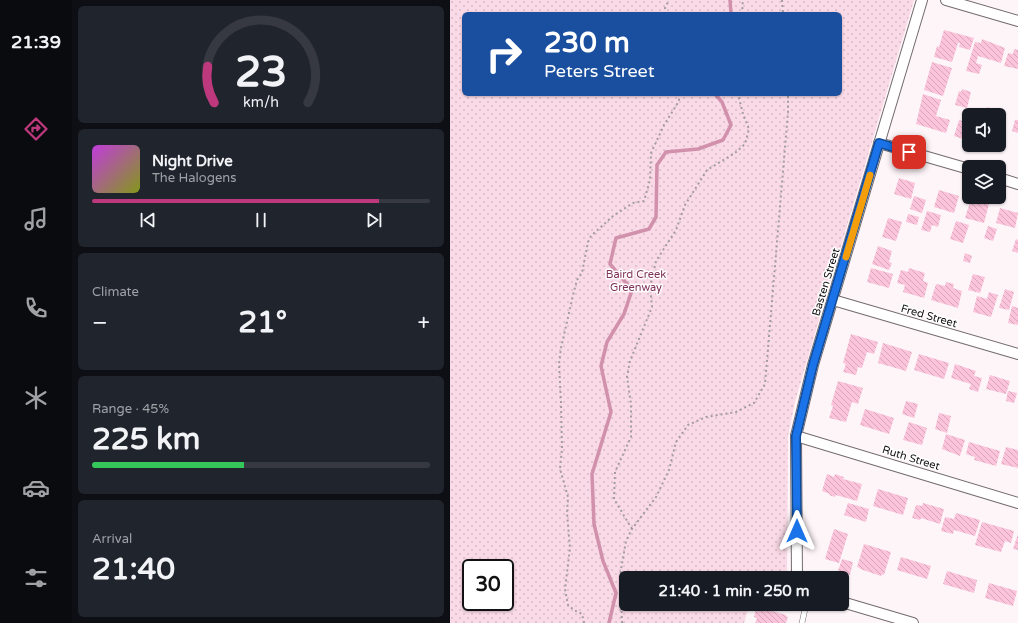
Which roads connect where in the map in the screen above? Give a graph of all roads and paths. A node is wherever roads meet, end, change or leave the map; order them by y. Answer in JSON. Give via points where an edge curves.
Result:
{"nodes":[{"id":1,"x":669,"y":0,"type":"edge"},
{"id":2,"x":744,"y":0,"type":"edge"},
{"id":3,"x":782,"y":0,"type":"edge"},
{"id":4,"x":922,"y":0,"type":"edge"},
{"id":5,"x":946,"y":0,"type":"edge"},
{"id":6,"x":665,"y":12,"type":"edge"},
{"id":7,"x":743,"y":12,"type":"edge"},
{"id":8,"x":783,"y":12,"type":"edge"},
{"id":9,"x":1018,"y":21,"type":"edge"},
{"id":10,"x":679,"y":96,"type":"edge"},
{"id":11,"x":738,"y":96,"type":"edge"},
{"id":12,"x":788,"y":96,"type":"edge"},
{"id":13,"x":879,"y":143,"type":"junction"},
{"id":14,"x":962,"y":167,"type":"edge"},
{"id":15,"x":1006,"y":180,"type":"edge"},
{"id":16,"x":1018,"y":184,"type":"edge"},
{"id":17,"x":833,"y":300,"type":"junction"},
{"id":18,"x":1018,"y":354,"type":"edge"},
{"id":19,"x":796,"y":436,"type":"junction"},
{"id":20,"x":1018,"y":503,"type":"edge"},
{"id":21,"x":632,"y":529,"type":"junction"},
{"id":22,"x":797,"y":571,"type":"edge"},
{"id":23,"x":849,"y":604,"type":"edge"},
{"id":24,"x":805,"y":611,"type":"edge"},
{"id":25,"x":584,"y":623,"type":"edge"},
{"id":26,"x":622,"y":623,"type":"edge"},
{"id":27,"x":802,"y":623,"type":"edge"},
{"id":28,"x":913,"y":623,"type":"edge"}],
"edges":[{"from":1,"to":6,"type":"path"},
{"from":2,"to":7,"type":"path"},
{"from":3,"to":8,"type":"path"},
{"from":4,"to":13,"type":"street","name":"Basten Street"},
{"from":5,"to":9,"type":"street"},
{"from":10,"to":25,"type":"path","via":[[679,101],[651,153],[650,180],[644,201],[633,203],[613,216],[588,242],[561,348],[560,469],[568,497],[570,548],[565,589],[568,605],[582,614]]},
{"from":11,"to":21,"type":"path","via":[[749,129],[745,144],[707,170],[685,205],[676,230],[656,261],[650,286],[652,307],[630,361],[627,377],[631,404],[631,437],[615,472],[614,499]]},
{"from":12,"to":21,"type":"path","via":[[765,384],[754,403],[736,412],[706,417],[688,426],[676,442],[669,470],[656,497]]},
{"from":13,"to":14,"type":"street"},
{"from":13,"to":17,"type":"street","name":"Basten Street"},
{"from":15,"to":16,"type":"street"},
{"from":17,"to":18,"type":"street","name":"Fred Street"},
{"from":17,"to":19,"type":"street","name":"Basten Street","via":[[813,365]]},
{"from":19,"to":20,"type":"street","name":"Ruth Street"},
{"from":19,"to":22,"type":"street","name":"Basten Street"},
{"from":21,"to":26,"type":"path","via":[[626,541],[620,575]]},
{"from":23,"to":28,"type":"street"},
{"from":24,"to":27,"type":"lane"}]}
